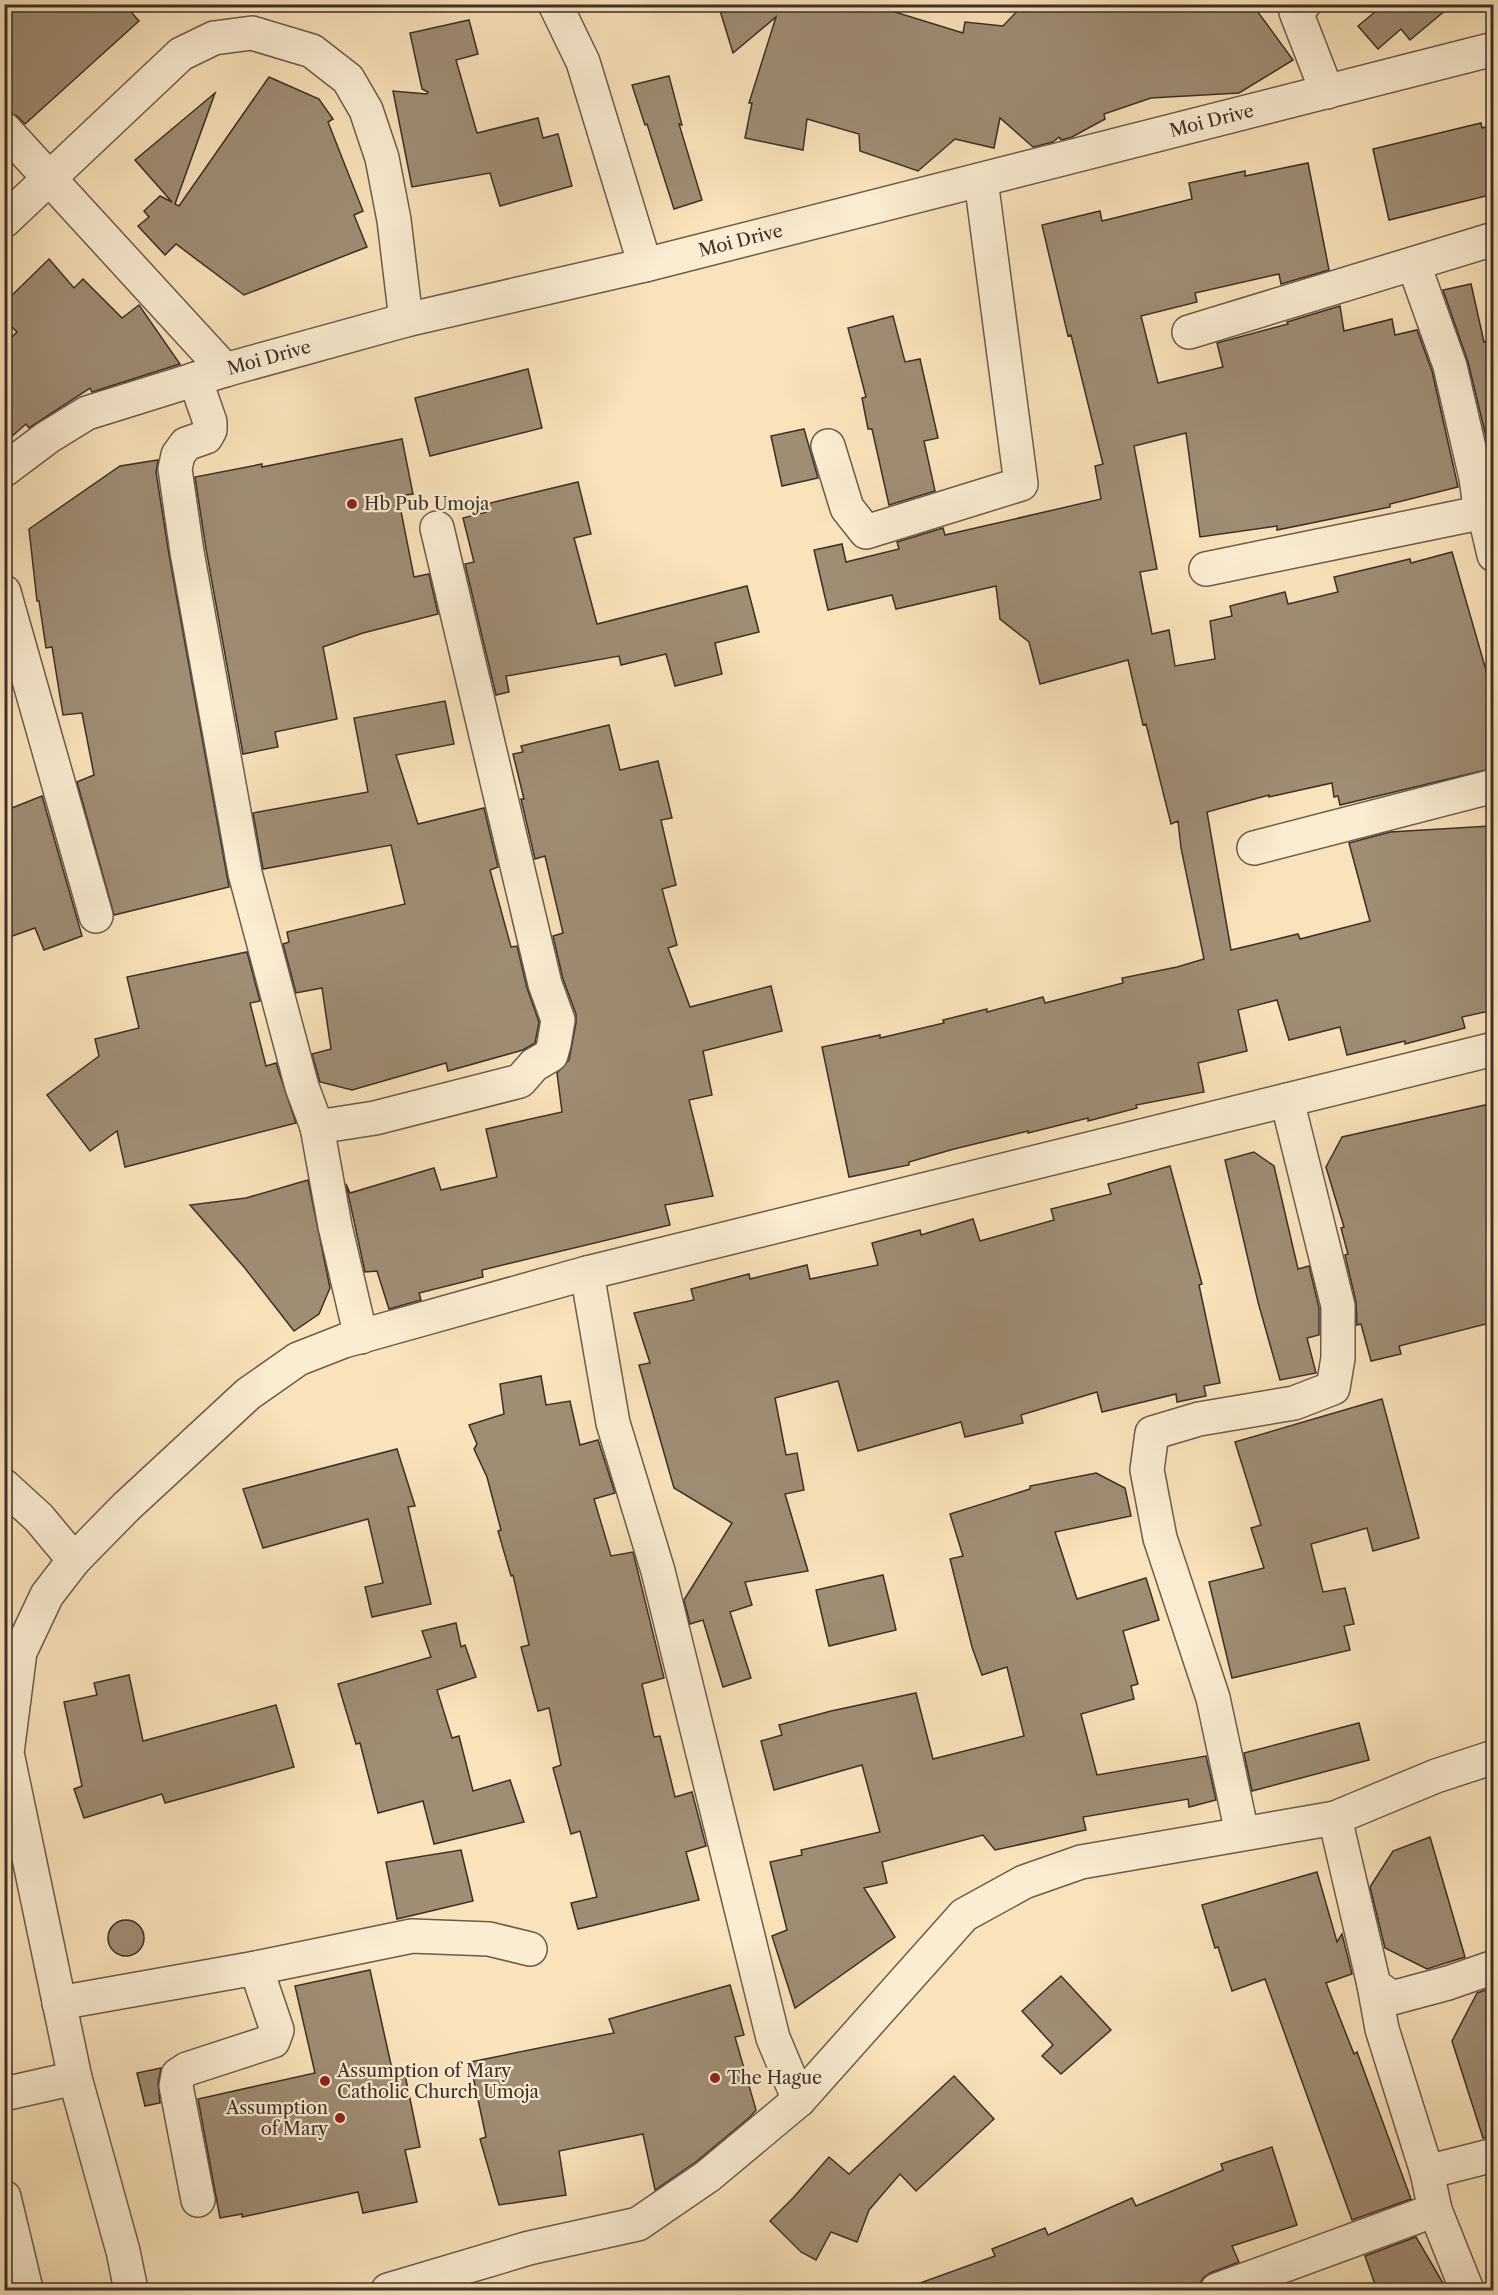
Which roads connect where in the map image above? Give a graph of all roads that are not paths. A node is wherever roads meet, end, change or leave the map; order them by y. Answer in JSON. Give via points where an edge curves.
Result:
{"nodes":[{"id":1,"x":555,"y":4,"type":"edge"},
{"id":2,"x":1296,"y":7,"type":"edge"},
{"id":3,"x":1494,"y":49,"type":"edge"},
{"id":4,"x":1327,"y":92,"type":"junction"},
{"id":5,"x":4,"y":129,"type":"edge"},
{"id":6,"x":49,"y":178,"type":"junction"},
{"id":7,"x":981,"y":180,"type":"junction"},
{"id":8,"x":4,"y":221,"type":"edge"},
{"id":9,"x":1494,"y":239,"type":"edge"},
{"id":10,"x":645,"y":265,"type":"junction"},
{"id":11,"x":1414,"y":265,"type":"junction"},
{"id":12,"x":405,"y":320,"type":"junction"},
{"id":13,"x":1189,"y":332,"type":"dead end"},
{"id":14,"x":225,"y":370,"type":"junction"},
{"id":15,"x":195,"y":379,"type":"junction"},
{"id":16,"x":828,"y":446,"type":"dead end"},
{"id":17,"x":4,"y":470,"type":"edge"},
{"id":18,"x":1489,"y":513,"type":"edge"},
{"id":19,"x":437,"y":528,"type":"dead end"},
{"id":20,"x":1494,"y":555,"type":"edge"},
{"id":21,"x":1206,"y":569,"type":"dead end"},
{"id":22,"x":4,"y":592,"type":"edge"},
{"id":23,"x":1494,"y":786,"type":"edge"},
{"id":24,"x":1254,"y":848,"type":"dead end"},
{"id":25,"x":96,"y":916,"type":"dead end"},
{"id":26,"x":1494,"y":1049,"type":"edge"},
{"id":27,"x":1287,"y":1100,"type":"junction"},
{"id":28,"x":317,"y":1127,"type":"junction"},
{"id":29,"x":587,"y":1273,"type":"junction"},
{"id":30,"x":361,"y":1337,"type":"junction"},
{"id":31,"x":4,"y":1486,"type":"edge"},
{"id":32,"x":74,"y":1560,"type":"junction"},
{"id":33,"x":1494,"y":1757,"type":"edge"},
{"id":34,"x":1335,"y":1818,"type":"junction"},
{"id":35,"x":1242,"y":1833,"type":"junction"},
{"id":36,"x":530,"y":1949,"type":"dead end"},
{"id":37,"x":1494,"y":1966,"type":"edge"},
{"id":38,"x":256,"y":1968,"type":"junction"},
{"id":39,"x":1374,"y":1985,"type":"junction"},
{"id":40,"x":59,"y":2003,"type":"junction"},
{"id":41,"x":75,"y":2078,"type":"junction"},
{"id":42,"x":4,"y":2094,"type":"edge"},
{"id":43,"x":799,"y":2100,"type":"junction"},
{"id":44,"x":1494,"y":2155,"type":"edge"},
{"id":45,"x":1427,"y":2172,"type":"junction"},
{"id":46,"x":4,"y":2197,"type":"edge"},
{"id":47,"x":198,"y":2200,"type":"dead end"},
{"id":48,"x":1435,"y":2210,"type":"junction"},
{"id":49,"x":455,"y":2281,"type":"edge"},
{"id":50,"x":26,"y":2289,"type":"dead end"},
{"id":51,"x":131,"y":2290,"type":"edge"},
{"id":52,"x":388,"y":2290,"type":"edge"},
{"id":53,"x":1217,"y":2290,"type":"edge"},
{"id":54,"x":1467,"y":2290,"type":"edge"}],
"edges":[{"from":1,"to":10,"type":"street","via":[[583,62]]},
{"from":2,"to":4,"type":"street"},
{"from":3,"to":4,"type":"street","name":"Moi Drive"},
{"from":4,"to":7,"type":"street","name":"Moi Drive"},
{"from":5,"to":6,"type":"street"},
{"from":6,"to":8,"type":"street"},
{"from":6,"to":12,"type":"street","via":[[181,54],[214,38],[252,33],[312,51],[348,79],[366,110],[382,158],[394,220]]},
{"from":6,"to":14,"type":"street"},
{"from":7,"to":10,"type":"street","name":"Moi Drive"},
{"from":7,"to":16,"type":"street","via":[[1021,484],[866,532],[847,508]]},
{"from":9,"to":11,"type":"street"},
{"from":10,"to":12,"type":"street","name":"Moi Drive"},
{"from":11,"to":13,"type":"street"},
{"from":11,"to":18,"type":"street","via":[[1450,366],[1480,507]]},
{"from":12,"to":14,"type":"street","name":"Moi Drive"},
{"from":14,"to":15,"type":"street","name":"Moi Drive"},
{"from":15,"to":17,"type":"street","name":"Moi Drive","via":[[87,413]]},
{"from":15,"to":28,"type":"street","via":[[210,430],[206,437],[186,444],[178,455],[176,469],[187,552],[245,873],[302,1087]]},
{"from":18,"to":20,"type":"street"},
{"from":18,"to":21,"type":"street"},
{"from":19,"to":28,"type":"street","via":[[545,984],[558,1020],[554,1044],[551,1055],[534,1065],[520,1081],[375,1118]]},
{"from":22,"to":25,"type":"street"},
{"from":23,"to":24,"type":"street"},
{"from":26,"to":27,"type":"street"},
{"from":27,"to":29,"type":"street"},
{"from":27,"to":35,"type":"street","via":[[1338,1306],[1338,1358],[1333,1388],[1294,1403],[1199,1419],[1152,1433],[1147,1470],[1160,1538],[1213,1698]]},
{"from":28,"to":30,"type":"street"},
{"from":29,"to":30,"type":"street"},
{"from":29,"to":43,"type":"street","via":[[613,1423],[658,1571],[773,2038]]},
{"from":30,"to":32,"type":"street","via":[[298,1359],[248,1394]]},
{"from":31,"to":32,"type":"street","via":[[39,1518]]},
{"from":32,"to":40,"type":"street","via":[[47,1595],[20,1652],[7,1753]]},
{"from":33,"to":34,"type":"street"},
{"from":34,"to":35,"type":"street"},
{"from":34,"to":39,"type":"street"},
{"from":35,"to":43,"type":"street","via":[[1081,1862],[1024,1882],[964,1915]]},
{"from":36,"to":38,"type":"street","via":[[489,1939],[412,1936]]},
{"from":37,"to":39,"type":"street","via":[[1392,1998]]},
{"from":38,"to":40,"type":"street"},
{"from":38,"to":47,"type":"street","via":[[277,2030],[273,2041],[178,2075],[176,2086]]},
{"from":39,"to":45,"type":"street","via":[[1382,2029]]},
{"from":40,"to":41,"type":"street"},
{"from":41,"to":42,"type":"street"},
{"from":41,"to":51,"type":"street"},
{"from":43,"to":49,"type":"street","via":[[708,2175],[638,2224],[529,2248]]},
{"from":44,"to":45,"type":"street"},
{"from":45,"to":48,"type":"street"},
{"from":46,"to":50,"type":"street"},
{"from":48,"to":53,"type":"street"},
{"from":48,"to":54,"type":"street"},
{"from":49,"to":52,"type":"street"}]}
